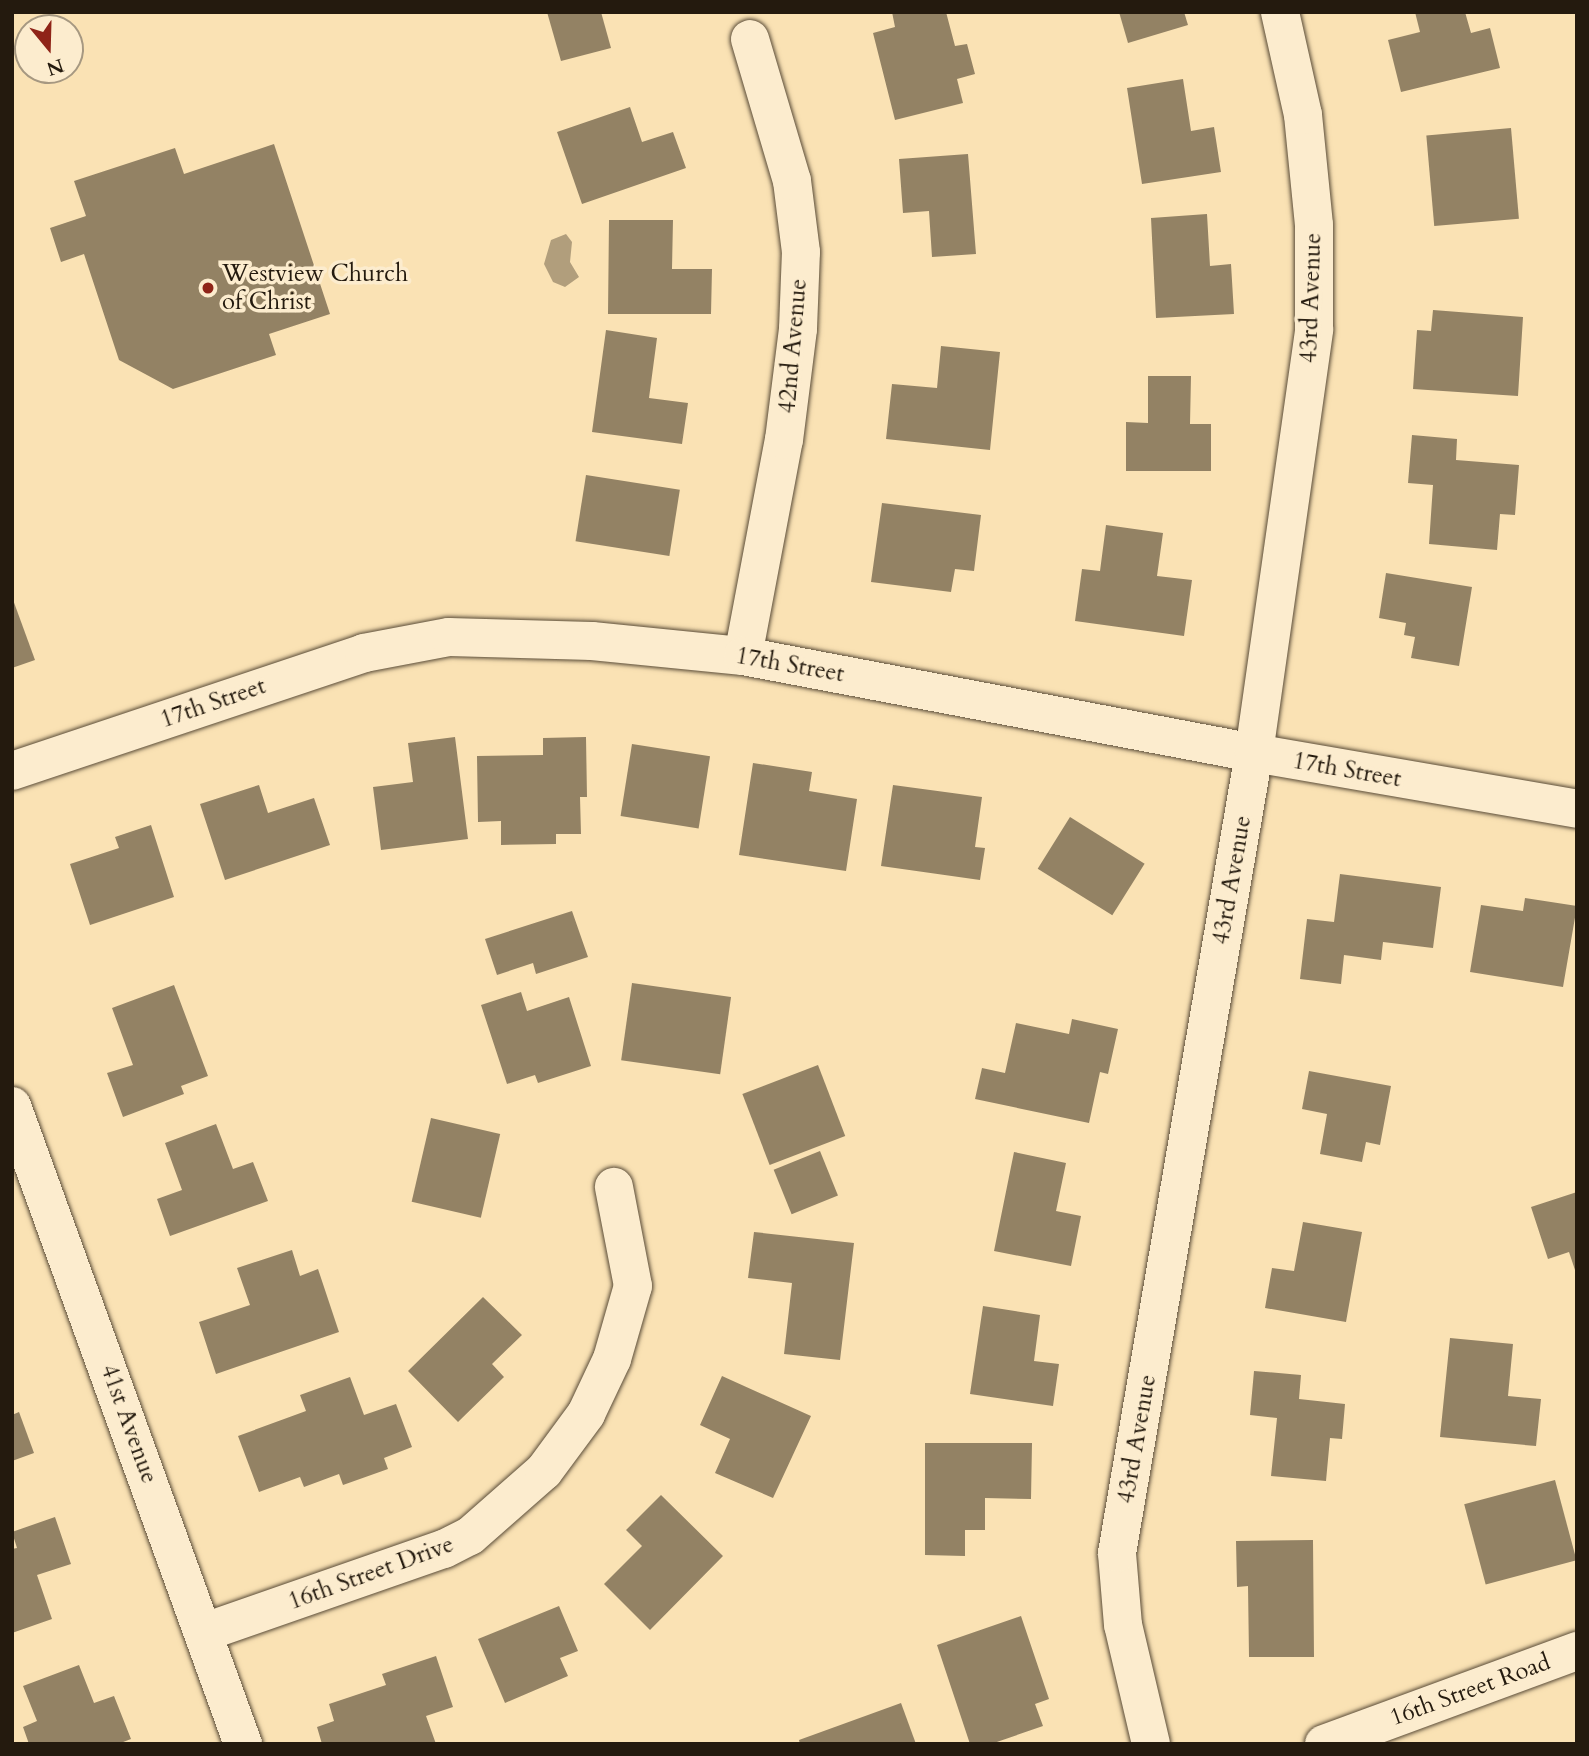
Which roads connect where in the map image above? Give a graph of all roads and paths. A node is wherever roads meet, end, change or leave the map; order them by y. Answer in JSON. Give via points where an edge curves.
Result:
{"nodes":[{"id":1,"x":1280,"y":12,"type":"edge"},
{"id":2,"x":750,"y":39,"type":"dead end"},
{"id":3,"x":743,"y":656,"type":"junction"},
{"id":4,"x":1254,"y":753,"type":"junction"},
{"id":5,"x":12,"y":771,"type":"edge"},
{"id":6,"x":1577,"y":809,"type":"edge"},
{"id":7,"x":12,"y":1106,"type":"edge"},
{"id":8,"x":614,"y":1187,"type":"dead end"},
{"id":9,"x":205,"y":1632,"type":"junction"},
{"id":10,"x":1577,"y":1651,"type":"edge"},
{"id":11,"x":243,"y":1744,"type":"edge"},
{"id":12,"x":1151,"y":1744,"type":"edge"},
{"id":13,"x":1324,"y":1744,"type":"edge"}],
"edges":[{"from":1,"to":4,"type":"street","name":"43rd Avenue","via":[[1303,115],[1314,225],[1314,329]]},
{"from":2,"to":3,"type":"street","name":"42nd Avenue","via":[[792,181],[801,252],[798,329],[784,440]]},
{"from":3,"to":4,"type":"street","name":"17th Street"},
{"from":3,"to":5,"type":"street","name":"17th Street","via":[[592,641],[449,637],[364,653]]},
{"from":4,"to":6,"type":"street","name":"17th Street"},
{"from":4,"to":12,"type":"street","name":"43rd Avenue","via":[[1117,1553],[1123,1625]]},
{"from":7,"to":9,"type":"street","name":"41st Avenue"},
{"from":8,"to":9,"type":"street","name":"16th Street Drive","via":[[633,1286],[612,1360],[591,1404],[544,1471],[470,1536],[444,1549]]},
{"from":9,"to":11,"type":"street","name":"41st Avenue"},
{"from":10,"to":13,"type":"street","name":"16th Street Road"}]}
